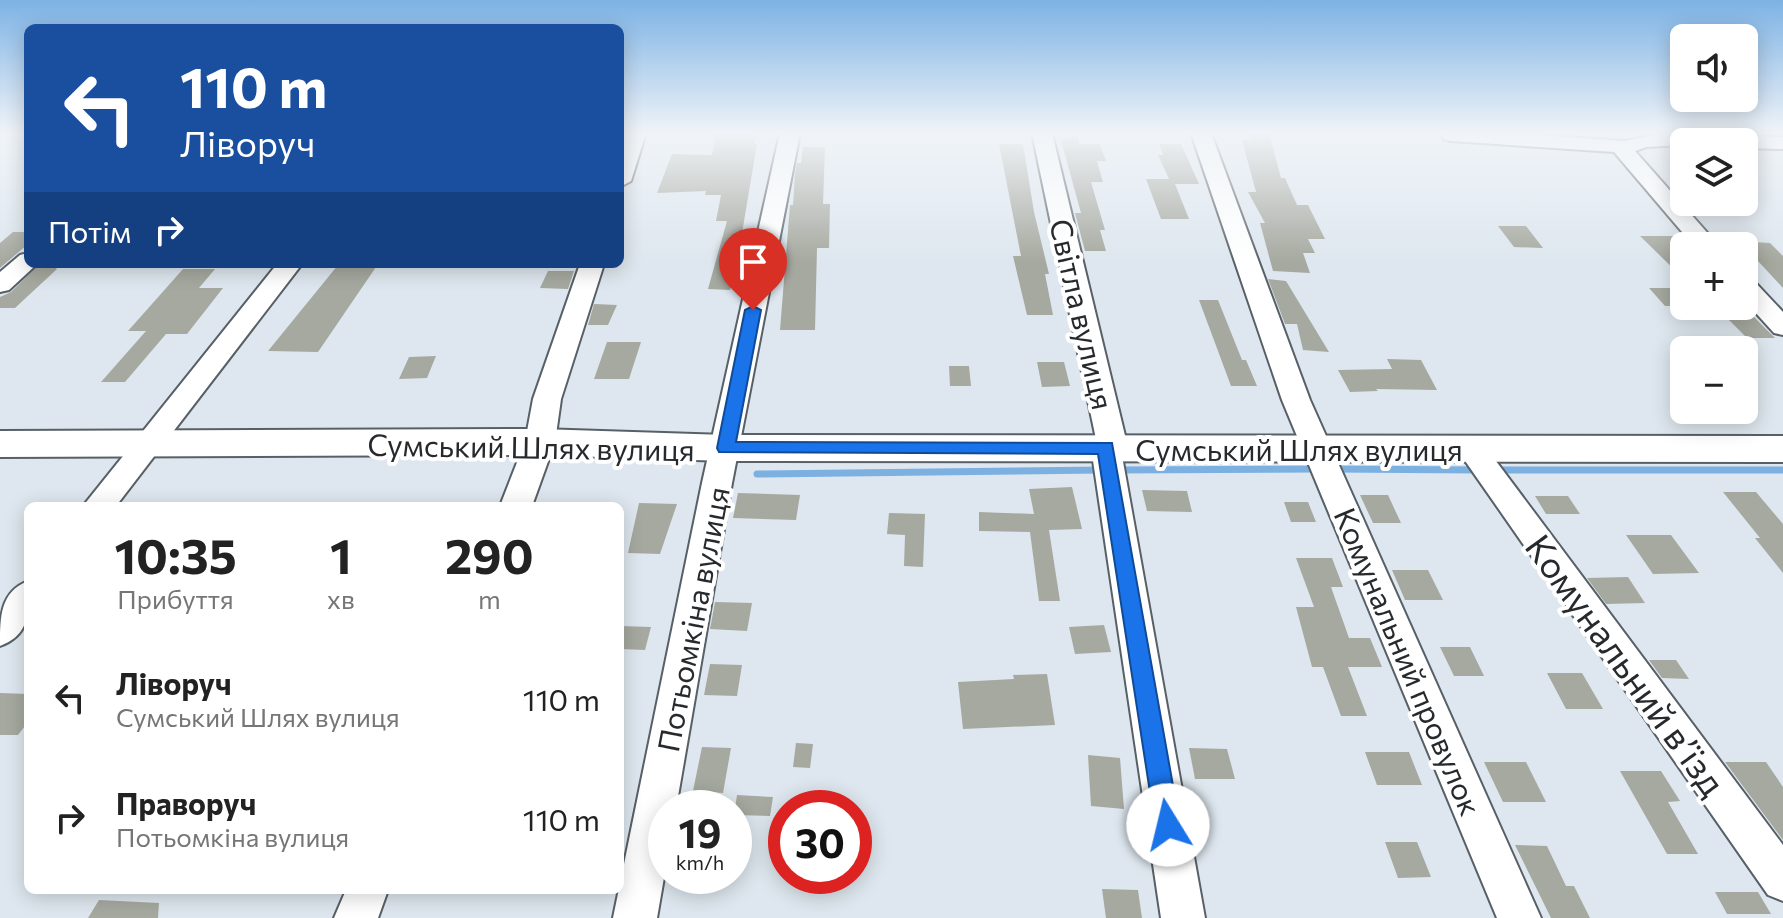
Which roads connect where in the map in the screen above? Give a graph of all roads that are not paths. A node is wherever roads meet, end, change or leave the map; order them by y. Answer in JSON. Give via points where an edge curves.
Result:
{"nodes":[{"id":1,"x":781,"y":176,"type":"edge"},
{"id":2,"x":1051,"y":176,"type":"edge"},
{"id":3,"x":1214,"y":176,"type":"edge"},
{"id":4,"x":1644,"y":176,"type":"edge"},
{"id":5,"x":1694,"y":232,"type":"edge"},
{"id":6,"x":24,"y":264,"type":"edge"},
{"id":7,"x":287,"y":268,"type":"edge"},
{"id":8,"x":591,"y":268,"type":"edge"},
{"id":9,"x":0,"y":285,"type":"edge"},
{"id":10,"x":1758,"y":300,"type":"edge"},
{"id":11,"x":1783,"y":327,"type":"edge"},
{"id":12,"x":540,"y":442,"type":"junction"},
{"id":13,"x":0,"y":444,"type":"edge"},
{"id":14,"x":146,"y":445,"type":"junction"},
{"id":15,"x":1317,"y":447,"type":"junction"},
{"id":16,"x":726,"y":448,"type":"junction"},
{"id":17,"x":1110,"y":448,"type":"junction"},
{"id":18,"x":1471,"y":448,"type":"junction"},
{"id":19,"x":1783,"y":449,"type":"edge"},
{"id":20,"x":102,"y":502,"type":"edge"},
{"id":21,"x":518,"y":502,"type":"edge"},
{"id":22,"x":24,"y":600,"type":"edge"},
{"id":23,"x":0,"y":631,"type":"edge"},
{"id":24,"x":1783,"y":880,"type":"edge"},
{"id":25,"x":365,"y":894,"type":"edge"},
{"id":26,"x":356,"y":918,"type":"edge"},
{"id":27,"x":635,"y":918,"type":"edge"},
{"id":28,"x":1183,"y":918,"type":"edge"},
{"id":29,"x":1519,"y":918,"type":"edge"}],
"edges":[{"from":1,"to":16,"type":"street","name":"Потьомкіна вулиця"},
{"from":2,"to":17,"type":"street","name":"Світла вулиця"},
{"from":3,"to":15,"type":"street","name":"Комунальний провулок"},
{"from":4,"to":5,"type":"street"},
{"from":6,"to":9,"type":"street"},
{"from":7,"to":14,"type":"street"},
{"from":8,"to":12,"type":"street","via":[[547,399]]},
{"from":10,"to":11,"type":"street"},
{"from":12,"to":14,"type":"main road","name":"Сумський Шлях вулиця"},
{"from":12,"to":16,"type":"main road","name":"Сумський Шлях вулиця"},
{"from":12,"to":21,"type":"street"},
{"from":13,"to":14,"type":"main road","name":"Сумський Шлях вулиця"},
{"from":14,"to":20,"type":"street"},
{"from":15,"to":17,"type":"main road","name":"Сумський Шлях вулиця"},
{"from":15,"to":18,"type":"main road","name":"Сумський Шлях вулиця"},
{"from":15,"to":29,"type":"street","name":"Комунальний провулок"},
{"from":16,"to":17,"type":"main road","name":"Сумський Шлях вулиця"},
{"from":16,"to":27,"type":"street","name":"Потьомкіна вулиця"},
{"from":17,"to":28,"type":"street","name":"Світла вулиця"},
{"from":18,"to":19,"type":"main road","name":"Сумський Шлях вулиця"},
{"from":18,"to":24,"type":"street","name":"Комунальний в’їзд"},
{"from":22,"to":23,"type":"street"},
{"from":25,"to":26,"type":"street"}]}
